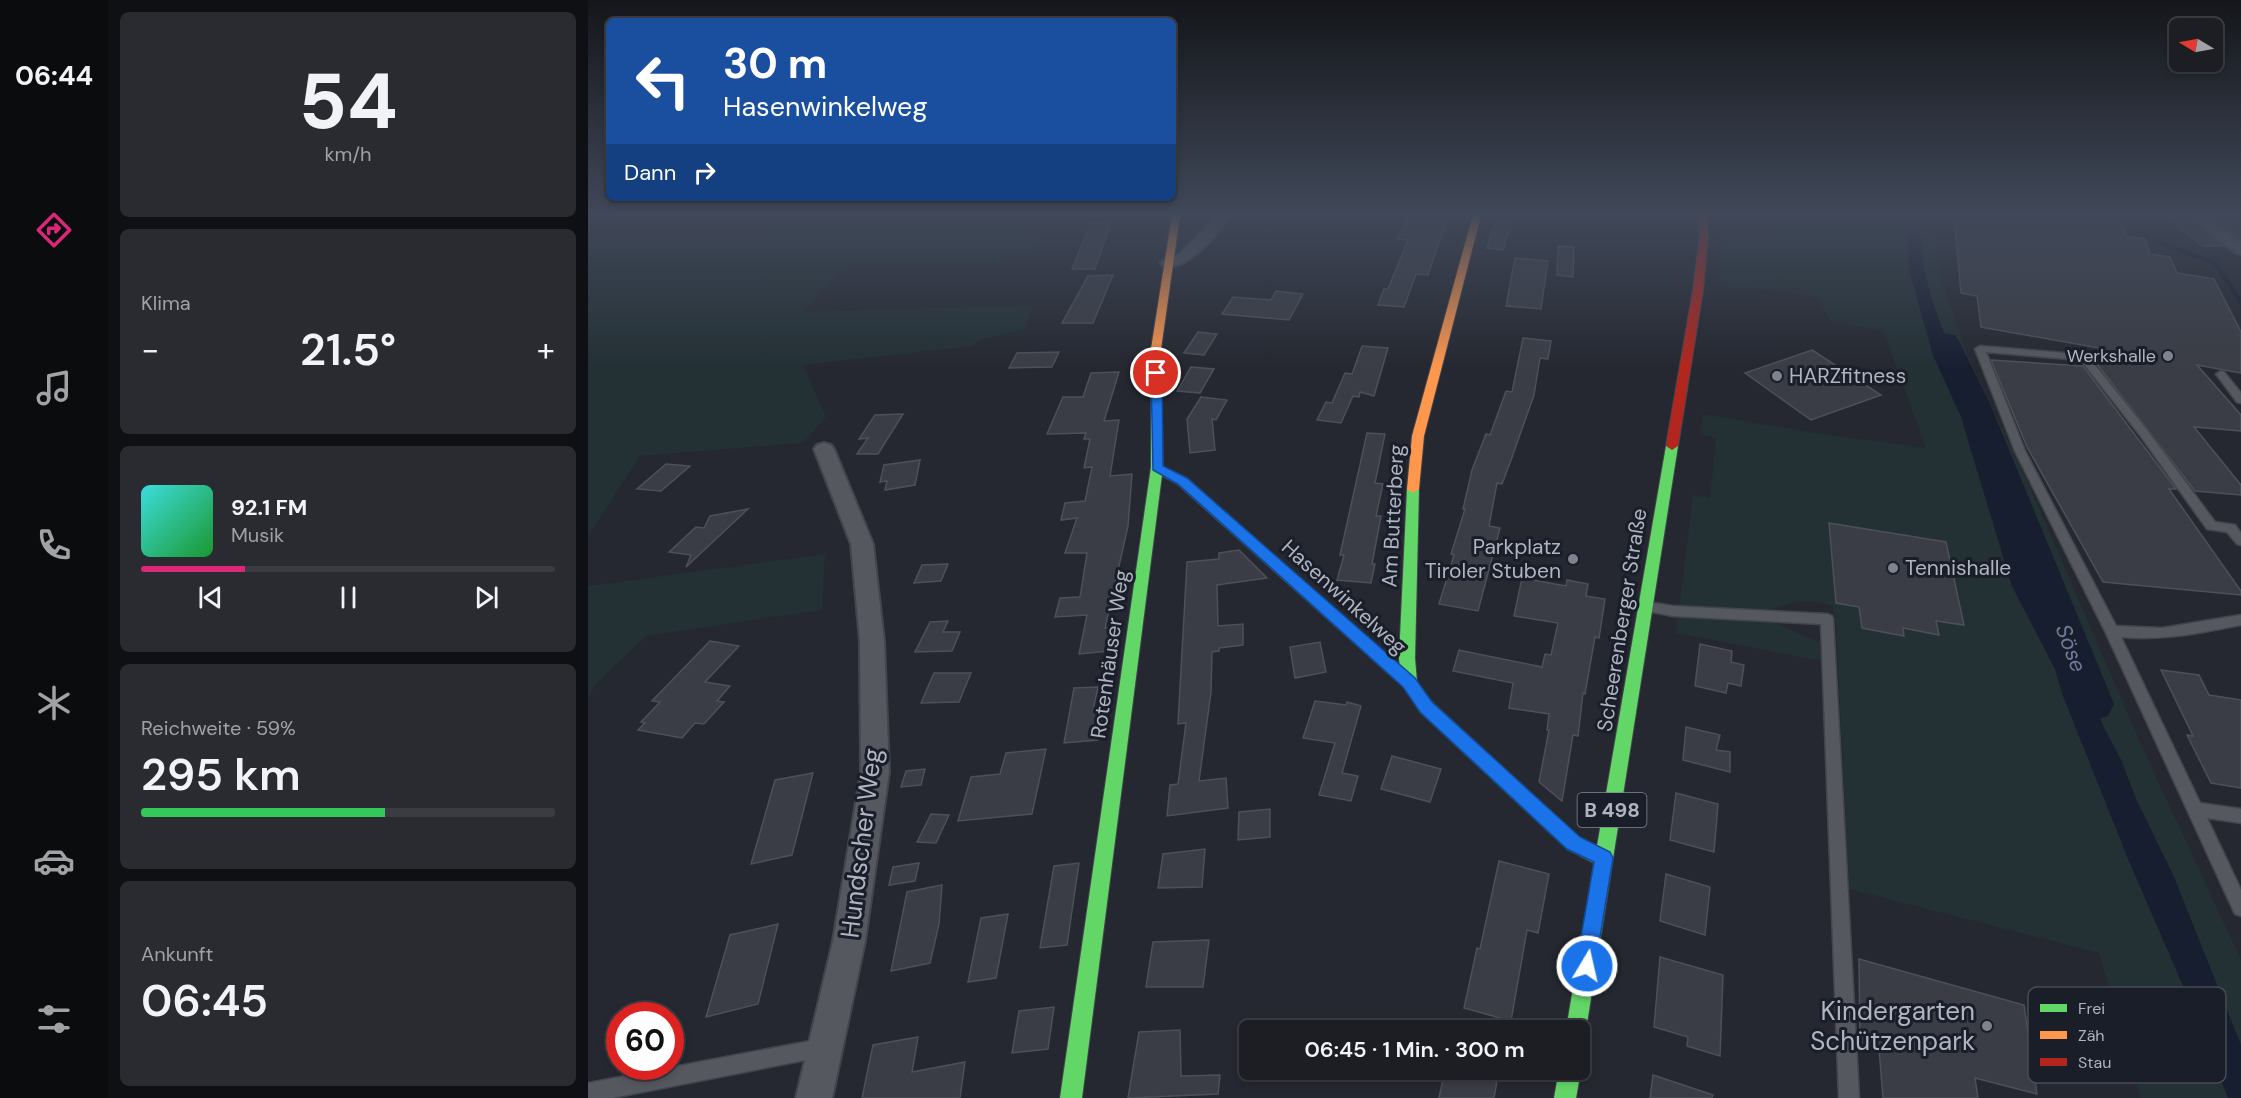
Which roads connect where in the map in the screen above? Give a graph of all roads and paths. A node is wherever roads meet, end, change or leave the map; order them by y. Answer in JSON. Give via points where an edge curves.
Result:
{"nodes":[{"id":1,"x":1169,"y":266,"type":"edge"},
{"id":2,"x":1463,"y":266,"type":"edge"},
{"id":3,"x":1701,"y":266,"type":"edge"},
{"id":4,"x":2221,"y":374,"type":"dead end"},
{"id":5,"x":2241,"y":400,"type":"edge"},
{"id":6,"x":824,"y":449,"type":"dead end"},
{"id":7,"x":1157,"y":467,"type":"junction"},
{"id":8,"x":2241,"y":541,"type":"edge"},
{"id":9,"x":1646,"y":607,"type":"junction"},
{"id":10,"x":2241,"y":620,"type":"edge"},
{"id":11,"x":2112,"y":631,"type":"junction"},
{"id":12,"x":1409,"y":682,"type":"junction"},
{"id":13,"x":2196,"y":809,"type":"junction"},
{"id":14,"x":2241,"y":816,"type":"edge"},
{"id":15,"x":1604,"y":858,"type":"junction"},
{"id":16,"x":2241,"y":908,"type":"edge"},
{"id":17,"x":1578,"y":1020,"type":"edge"},
{"id":18,"x":825,"y":1047,"type":"junction"},
{"id":19,"x":1569,"y":1080,"type":"edge"},
{"id":20,"x":588,"y":1093,"type":"edge"},
{"id":21,"x":814,"y":1098,"type":"edge"},
{"id":22,"x":1071,"y":1098,"type":"edge"},
{"id":23,"x":1566,"y":1098,"type":"edge"},
{"id":24,"x":1849,"y":1098,"type":"edge"}],
"edges":[{"from":1,"to":7,"type":"street","name":"Rotenhäuser Weg","via":[[1156,349]]},
{"from":2,"to":12,"type":"street","name":"Am Butterberg","via":[[1414,462]]},
{"from":3,"to":9,"type":"street","name":"Scheerenberger Straße","number":"B 498"},
{"from":4,"to":5,"type":"lane"},
{"from":6,"to":18,"type":"street","name":"Hundscher Weg","via":[[862,544],[872,640],[875,772],[849,941]]},
{"from":7,"to":12,"type":"lane","name":"Hasenwinkelweg","via":[[1182,481]]},
{"from":7,"to":22,"type":"street","name":"Rotenhäuser Weg"},
{"from":8,"to":11,"type":"lane","via":[[2231,528],[2211,526],[2084,357],[1980,349],[2020,451]]},
{"from":9,"to":15,"type":"street","name":"Scheerenberger Straße","number":"B 498"},
{"from":9,"to":24,"type":"lane","via":[[1827,619]]},
{"from":10,"to":11,"type":"lane","via":[[2170,634]]},
{"from":11,"to":13,"type":"lane"},
{"from":12,"to":15,"type":"street","name":"Hasenwinkelweg","via":[[1426,707],[1573,843]]},
{"from":13,"to":14,"type":"lane"},
{"from":13,"to":16,"type":"lane"},
{"from":15,"to":17,"type":"street","name":"Scheerenberger Straße","number":"B 498"},
{"from":18,"to":20,"type":"lane"},
{"from":18,"to":21,"type":"street","name":"Hundscher Weg"},
{"from":19,"to":23,"type":"street"}]}
